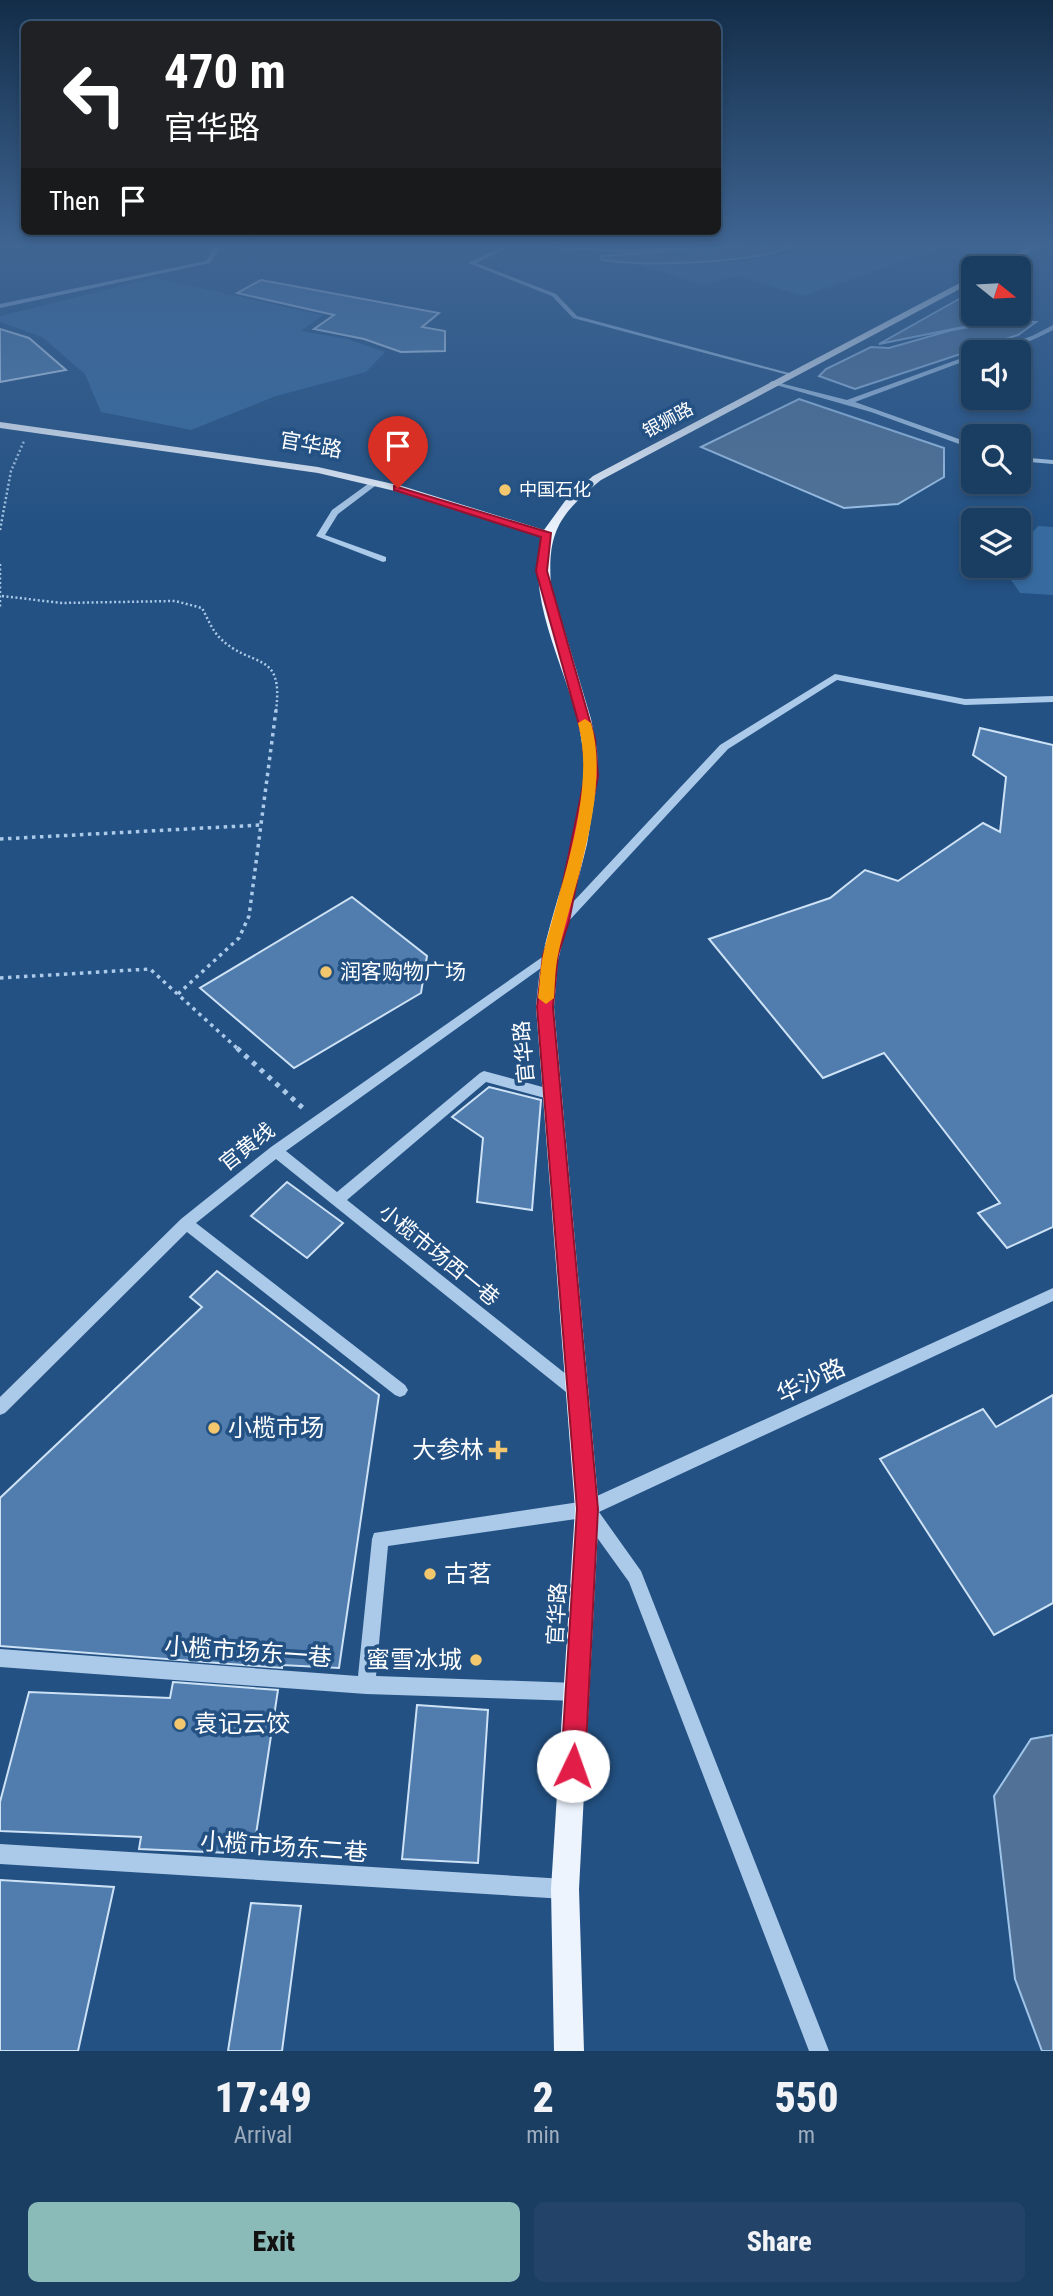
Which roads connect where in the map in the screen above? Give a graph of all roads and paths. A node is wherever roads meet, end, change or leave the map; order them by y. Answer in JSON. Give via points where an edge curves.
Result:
{"nodes":[{"id":1,"x":668,"y":342,"type":"edge"},
{"id":2,"x":852,"y":342,"type":"edge"},
{"id":3,"x":961,"y":360,"type":"edge"},
{"id":4,"x":790,"y":374,"type":"junction"},
{"id":5,"x":772,"y":383,"type":"junction"},
{"id":6,"x":848,"y":402,"type":"junction"},
{"id":7,"x":0,"y":425,"type":"edge"},
{"id":8,"x":30,"y":428,"type":"junction"},
{"id":9,"x":961,"y":442,"type":"edge"},
{"id":10,"x":1031,"y":460,"type":"edge"},
{"id":11,"x":1053,"y":462,"type":"edge"},
{"id":12,"x":375,"y":483,"type":"junction"},
{"id":13,"x":0,"y":530,"type":"edge"},
{"id":14,"x":547,"y":535,"type":"junction"},
{"id":15,"x":383,"y":559,"type":"dead end"},
{"id":16,"x":0,"y":564,"type":"edge"},
{"id":17,"x":2,"y":596,"type":"junction"},
{"id":18,"x":0,"y":607,"type":"edge"},
{"id":19,"x":1053,"y":699,"type":"edge"},
{"id":20,"x":261,"y":825,"type":"junction"},
{"id":21,"x":0,"y":839,"type":"edge"},
{"id":22,"x":562,"y":921,"type":"junction"},
{"id":23,"x":551,"y":955,"type":"junction"},
{"id":24,"x":0,"y":978,"type":"edge"},
{"id":25,"x":178,"y":994,"type":"junction"},
{"id":26,"x":552,"y":1095,"type":"junction"},
{"id":27,"x":317,"y":1121,"type":"junction"},
{"id":28,"x":276,"y":1151,"type":"junction"},
{"id":29,"x":338,"y":1200,"type":"junction"},
{"id":30,"x":186,"y":1223,"type":"junction"},
{"id":31,"x":1050,"y":1299,"type":"edge"},
{"id":32,"x":400,"y":1390,"type":"dead end"},
{"id":33,"x":576,"y":1391,"type":"junction"},
{"id":34,"x":0,"y":1408,"type":"edge"},
{"id":35,"x":587,"y":1509,"type":"junction"},
{"id":36,"x":0,"y":1658,"type":"edge"},
{"id":37,"x":366,"y":1685,"type":"junction"},
{"id":38,"x":578,"y":1692,"type":"junction"},
{"id":39,"x":0,"y":1854,"type":"edge"},
{"id":40,"x":565,"y":1889,"type":"junction"},
{"id":41,"x":569,"y":2051,"type":"edge"},
{"id":42,"x":818,"y":2051,"type":"edge"}],
"edges":[{"from":1,"to":4,"type":"street"},
{"from":2,"to":4,"type":"main road","name":"银狮路"},
{"from":3,"to":6,"type":"street"},
{"from":4,"to":5,"type":"main road","name":"银狮路"},
{"from":5,"to":6,"type":"street"},
{"from":5,"to":14,"type":"main road","name":"银狮路","via":[[597,478],[569,500]]},
{"from":6,"to":9,"type":"street"},
{"from":7,"to":8,"type":"main road","name":"官华路"},
{"from":8,"to":12,"type":"main road","name":"官华路","via":[[318,470]]},
{"from":8,"to":13,"type":"path","via":[[11,471]]},
{"from":10,"to":11,"type":"street"},
{"from":12,"to":14,"type":"main road","name":"官华路"},
{"from":12,"to":15,"type":"street","via":[[335,512],[320,536]]},
{"from":14,"to":22,"type":"main road","name":"官华路","via":[[542,571],[589,739],[591,776]]},
{"from":16,"to":17,"type":"path"},
{"from":17,"to":18,"type":"path"},
{"from":17,"to":20,"type":"path","via":[[62,603],[175,601],[202,608],[219,637],[273,670],[279,687]]},
{"from":19,"to":22,"type":"street","via":[[965,702],[835,677],[724,747]]},
{"from":20,"to":21,"type":"path"},
{"from":20,"to":25,"type":"path","via":[[249,916],[239,938]]},
{"from":22,"to":23,"type":"main road","name":"官华路"},
{"from":23,"to":26,"type":"main road","name":"官华路","via":[[545,1007]]},
{"from":23,"to":27,"type":"street","name":"官黄线"},
{"from":24,"to":25,"type":"path","via":[[150,969]]},
{"from":25,"to":27,"type":"path"},
{"from":26,"to":29,"type":"street","via":[[484,1076]]},
{"from":26,"to":33,"type":"main road","name":"官华路"},
{"from":27,"to":28,"type":"street","name":"官黄线"},
{"from":28,"to":29,"type":"street","name":"小榄市场西一巷"},
{"from":28,"to":30,"type":"street","name":"官黄线"},
{"from":29,"to":33,"type":"street","name":"小榄市场西一巷"},
{"from":30,"to":32,"type":"street"},
{"from":30,"to":34,"type":"street","name":"官黄线"},
{"from":31,"to":35,"type":"street","name":"华沙路"},
{"from":33,"to":35,"type":"main road","name":"官华路"},
{"from":35,"to":37,"type":"street","via":[[380,1539]]},
{"from":35,"to":38,"type":"main road","name":"官华路"},
{"from":35,"to":42,"type":"street","via":[[635,1577]]},
{"from":36,"to":37,"type":"street","name":"小榄市场东一巷"},
{"from":37,"to":38,"type":"street","name":"小榄市场东一巷"},
{"from":38,"to":40,"type":"main road","name":"官华路"},
{"from":39,"to":40,"type":"street","name":"小榄市场东二巷"},
{"from":40,"to":41,"type":"main road","name":"官华路"}]}
